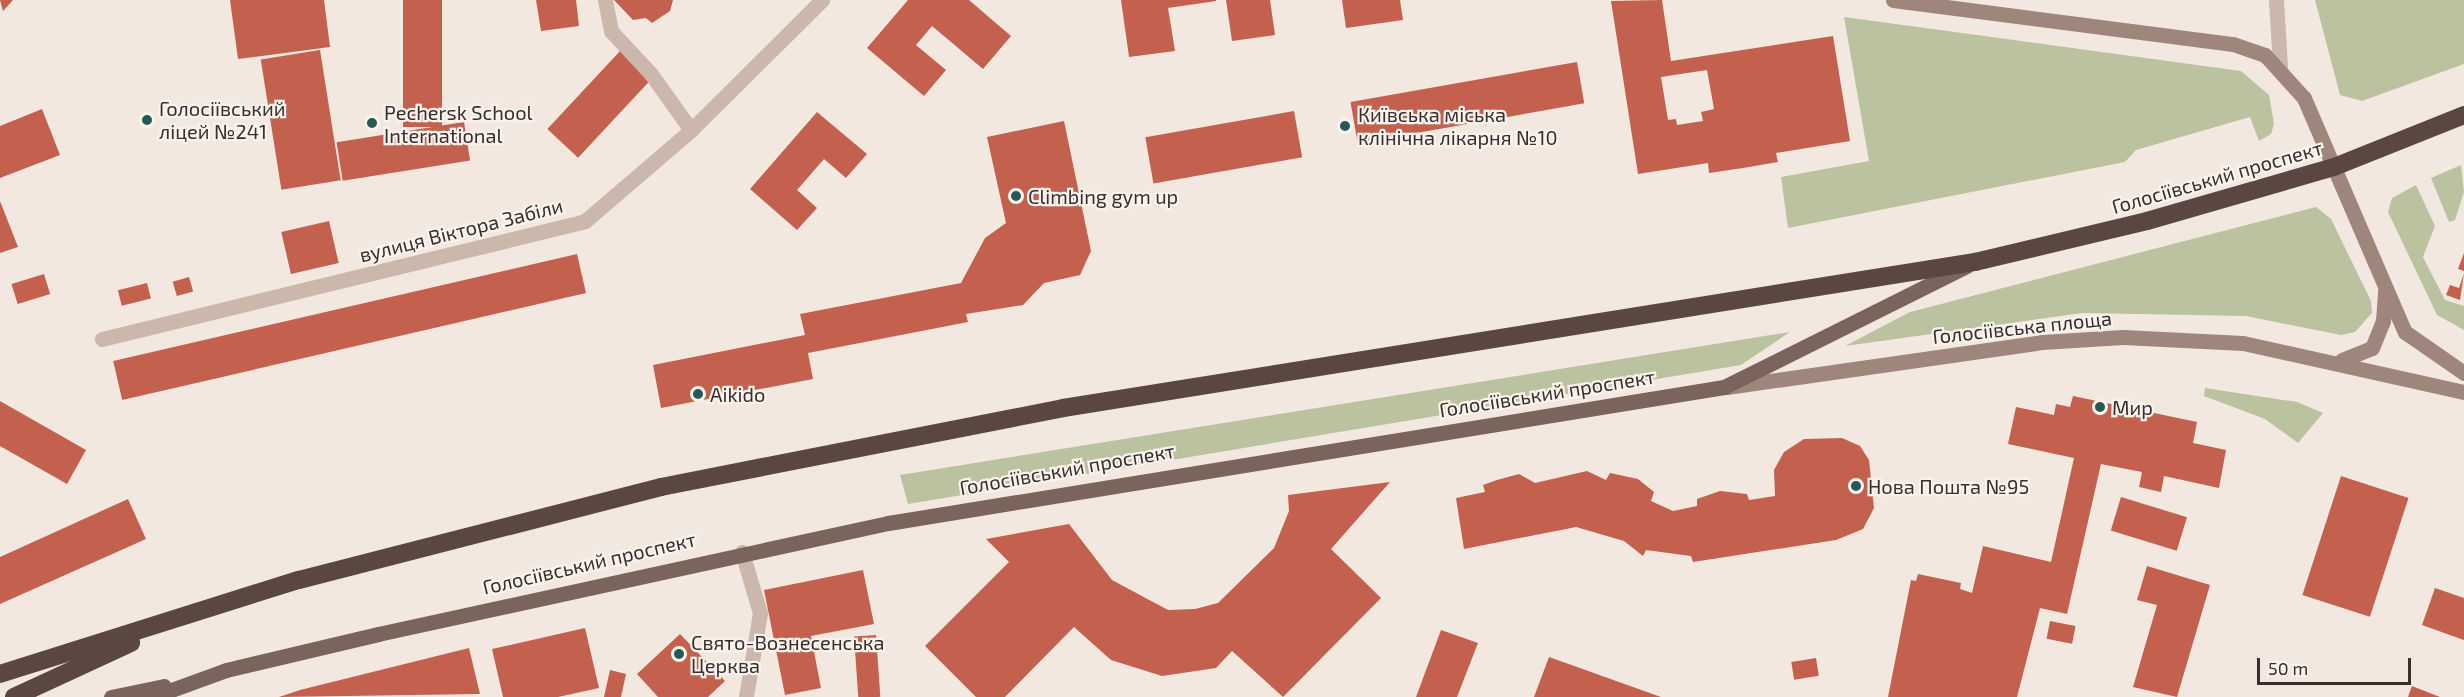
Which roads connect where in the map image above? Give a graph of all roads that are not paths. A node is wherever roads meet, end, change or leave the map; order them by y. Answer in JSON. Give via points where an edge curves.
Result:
{"nodes":[{"id":1,"x":604,"y":0,"type":"edge"},
{"id":2,"x":822,"y":0,"type":"edge"},
{"id":3,"x":1893,"y":0,"type":"edge"},
{"id":4,"x":2276,"y":0,"type":"edge"},
{"id":5,"x":2280,"y":66,"type":"junction"},
{"id":6,"x":2464,"y":115,"type":"edge"},
{"id":7,"x":691,"y":130,"type":"junction"},
{"id":8,"x":2334,"y":167,"type":"junction"},
{"id":9,"x":1975,"y":262,"type":"junction"},
{"id":10,"x":2385,"y":288,"type":"junction"},
{"id":11,"x":102,"y":339,"type":"dead end"},
{"id":12,"x":2332,"y":360,"type":"junction"},
{"id":13,"x":2464,"y":373,"type":"edge"},
{"id":14,"x":1724,"y":387,"type":"junction"},
{"id":15,"x":2464,"y":392,"type":"edge"},
{"id":16,"x":742,"y":552,"type":"junction"},
{"id":17,"x":201,"y":610,"type":"junction"},
{"id":18,"x":0,"y":674,"type":"edge"},
{"id":19,"x":190,"y":681,"type":"junction"},
{"id":20,"x":14,"y":697,"type":"edge"},
{"id":21,"x":111,"y":697,"type":"edge"},
{"id":22,"x":152,"y":697,"type":"edge"},
{"id":23,"x":746,"y":697,"type":"edge"}],
"edges":[{"from":1,"to":7,"type":"street","via":[[611,31],[651,74]]},
{"from":2,"to":7,"type":"street","name":"вулиця Віктора Забіли"},
{"from":3,"to":5,"type":"main road","via":[[2233,44],[2253,49]]},
{"from":4,"to":5,"type":"street"},
{"from":5,"to":8,"type":"main road","via":[[2304,98]]},
{"from":6,"to":8,"type":"highway","name":"Голосіївський проспект"},
{"from":7,"to":11,"type":"street","name":"вулиця Віктора Забіли","via":[[585,221]]},
{"from":8,"to":9,"type":"highway","name":"Голосіївський проспект","via":[[2147,221]]},
{"from":8,"to":10,"type":"main road"},
{"from":9,"to":14,"type":"main road","name":"Голосіївський проспект"},
{"from":9,"to":17,"type":"highway","name":"Голосіївський проспект","via":[[912,435],[459,535]]},
{"from":10,"to":12,"type":"main road","via":[[2383,321],[2372,348],[2354,359]]},
{"from":10,"to":13,"type":"main road","via":[[2405,333]]},
{"from":12,"to":14,"type":"main road","name":"Голосіївська площа","via":[[2243,343],[2123,337],[2042,342]]},
{"from":12,"to":15,"type":"main road","name":"Голосіївська площа"},
{"from":14,"to":16,"type":"main road","name":"Голосіївський проспект","via":[[1101,486]]},
{"from":16,"to":19,"type":"main road","name":"Голосіївський проспект"},
{"from":16,"to":23,"type":"street","via":[[760,614]]},
{"from":17,"to":18,"type":"highway","name":"Голосіївський проспект"},
{"from":17,"to":20,"type":"highway","name":"Голосіївський проспект"},
{"from":19,"to":21,"type":"main road"},
{"from":19,"to":22,"type":"main road","name":"Голосіївський проспект"}]}
